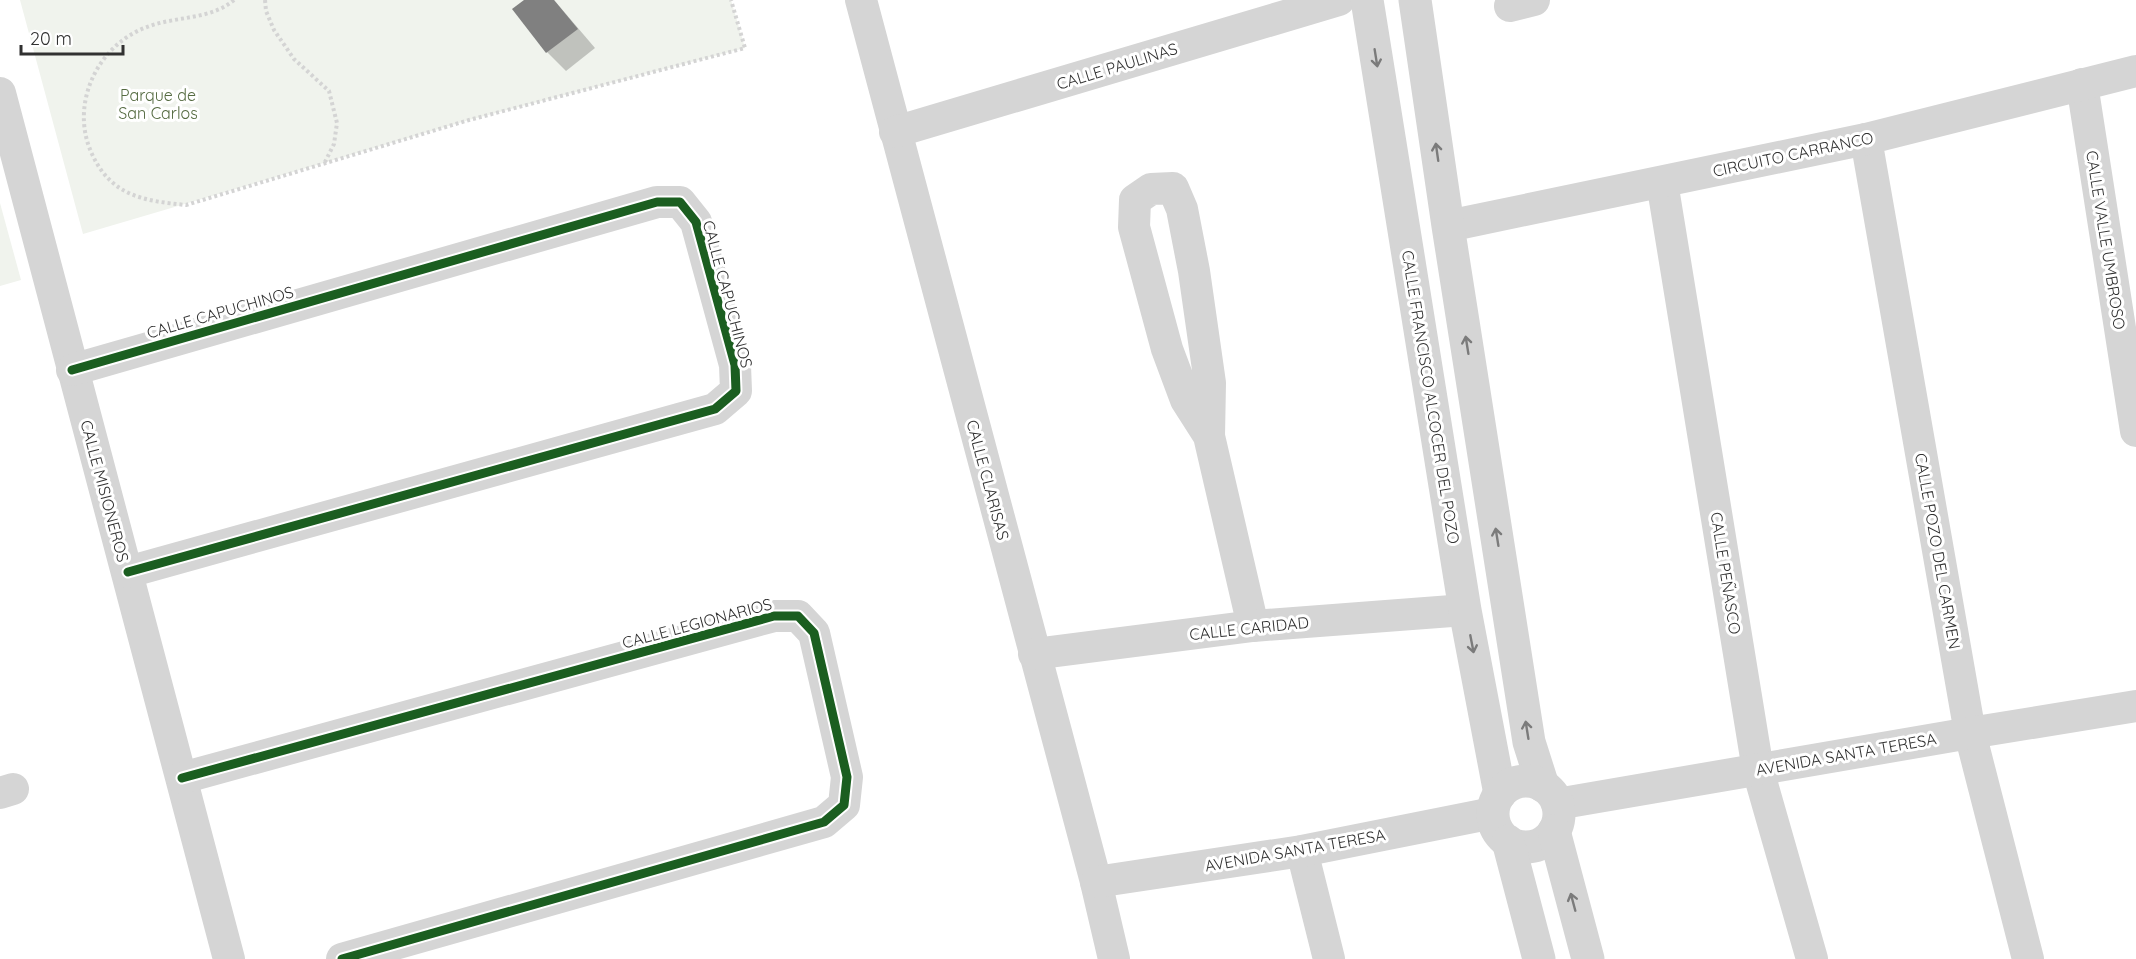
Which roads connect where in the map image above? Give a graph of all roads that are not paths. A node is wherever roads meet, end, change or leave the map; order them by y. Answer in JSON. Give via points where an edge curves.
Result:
{"nodes":[{"id":1,"x":861,"y":0,"type":"edge"},
{"id":2,"x":1339,"y":0,"type":"edge"},
{"id":3,"x":1367,"y":0,"type":"edge"},
{"id":4,"x":1415,"y":0,"type":"edge"},
{"id":5,"x":2136,"y":71,"type":"edge"},
{"id":6,"x":2082,"y":84,"type":"junction"},
{"id":7,"x":0,"y":93,"type":"edge"},
{"id":8,"x":895,"y":132,"type":"junction"},
{"id":9,"x":1866,"y":139,"type":"junction"},
{"id":10,"x":1662,"y":182,"type":"junction"},
{"id":11,"x":1448,"y":226,"type":"junction"},
{"id":12,"x":72,"y":370,"type":"junction"},
{"id":13,"x":2136,"y":431,"type":"edge"},
{"id":14,"x":1209,"y":436,"type":"junction"},
{"id":15,"x":128,"y":572,"type":"junction"},
{"id":16,"x":1465,"y":610,"type":"junction"},
{"id":17,"x":1253,"y":626,"type":"junction"},
{"id":18,"x":1034,"y":654,"type":"junction"},
{"id":19,"x":2136,"y":706,"type":"edge"},
{"id":20,"x":1970,"y":733,"type":"junction"},
{"id":21,"x":1758,"y":770,"type":"junction"},
{"id":22,"x":182,"y":778,"type":"junction"},
{"id":23,"x":1551,"y":807,"type":"junction"},
{"id":24,"x":1500,"y":816,"type":"junction"},
{"id":25,"x":1302,"y":851,"type":"junction"},
{"id":26,"x":1096,"y":882,"type":"junction"},
{"id":27,"x":229,"y":959,"type":"edge"},
{"id":28,"x":342,"y":959,"type":"edge"},
{"id":29,"x":1114,"y":959,"type":"edge"},
{"id":30,"x":1329,"y":959,"type":"edge"},
{"id":31,"x":1539,"y":959,"type":"edge"},
{"id":32,"x":1588,"y":959,"type":"edge"},
{"id":33,"x":1812,"y":959,"type":"edge"},
{"id":34,"x":2028,"y":959,"type":"edge"}],
"edges":[{"from":1,"to":8,"type":"street","name":"CALLE CLARISAS"},
{"from":2,"to":8,"type":"street","name":"CALLE PAULINAS"},
{"from":3,"to":16,"type":"street","name":"CALLE FRANCISCO ALCOCER DEL POZO","one_way":true},
{"from":11,"to":4,"type":"street","one_way":true},
{"from":5,"to":6,"type":"street","name":"CIRCUITO CARRANCO"},
{"from":6,"to":9,"type":"street","name":"CIRCUITO CARRANCO"},
{"from":6,"to":13,"type":"street","name":"CALLE VALLE UMBROSO"},
{"from":7,"to":12,"type":"street","name":"CALLE MISIONEROS"},
{"from":8,"to":18,"type":"street","name":"CALLE CLARISAS"},
{"from":9,"to":10,"type":"street","name":"CIRCUITO CARRANCO"},
{"from":9,"to":20,"type":"street","name":"CALLE POZO DEL CARMEN"},
{"from":10,"to":11,"type":"street","name":"CIRCUITO CARRANCO"},
{"from":10,"to":21,"type":"street","name":"CALLE PEÑASCO"},
{"from":23,"to":11,"type":"street","one_way":true,"via":[[1529,741]]},
{"from":12,"to":15,"type":"street","name":"CALLE MISIONEROS"},
{"from":12,"to":15,"type":"street","name":"CALLE CAPUCHINOS","via":[[657,202],[680,202],[696,222],[735,365],[736,391],[715,409]]},
{"from":14,"to":14,"type":"street","via":[[1210,383],[1182,210],[1173,188],[1151,189],[1135,200],[1134,227],[1167,349],[1186,400]]},
{"from":14,"to":17,"type":"street"},
{"from":15,"to":22,"type":"street","name":"CALLE MISIONEROS"},
{"from":16,"to":17,"type":"street","name":"CALLE CARIDAD"},
{"from":16,"to":24,"type":"street","name":"CALLE FRANCISCO ALCOCER DEL POZO","one_way":true},
{"from":17,"to":18,"type":"street","name":"CALLE CARIDAD"},
{"from":18,"to":26,"type":"street","name":"CALLE CLARISAS"},
{"from":19,"to":20,"type":"street","name":"AVENIDA SANTA TERESA"},
{"from":20,"to":21,"type":"street","name":"AVENIDA SANTA TERESA"},
{"from":20,"to":34,"type":"street","name":"CALLE POZO DEL CARMEN"},
{"from":21,"to":23,"type":"street","name":"AVENIDA SANTA TERESA"},
{"from":21,"to":33,"type":"street","name":"CALLE PEÑASCO"},
{"from":22,"to":27,"type":"street","name":"CALLE MISIONEROS"},
{"from":22,"to":28,"type":"street","name":"CALLE LEGIONARIOS","via":[[774,616],[798,616],[814,633],[847,777],[844,805],[824,822]]},
{"from":23,"to":24,"type":"street","via":[[1537,783],[1523,781],[1510,786]]},
{"from":23,"to":24,"type":"street","via":[[1544,842],[1530,847],[1522,847]]},
{"from":32,"to":23,"type":"street","one_way":true},
{"from":24,"to":25,"type":"street","name":"AVENIDA SANTA TERESA"},
{"from":24,"to":31,"type":"street","name":"CALLE FRANCISCO ALCOCER DEL POZO"},
{"from":25,"to":26,"type":"street","name":"AVENIDA SANTA TERESA"},
{"from":25,"to":30,"type":"street"},
{"from":26,"to":29,"type":"street","name":"CALLE CLARISAS"}]}
